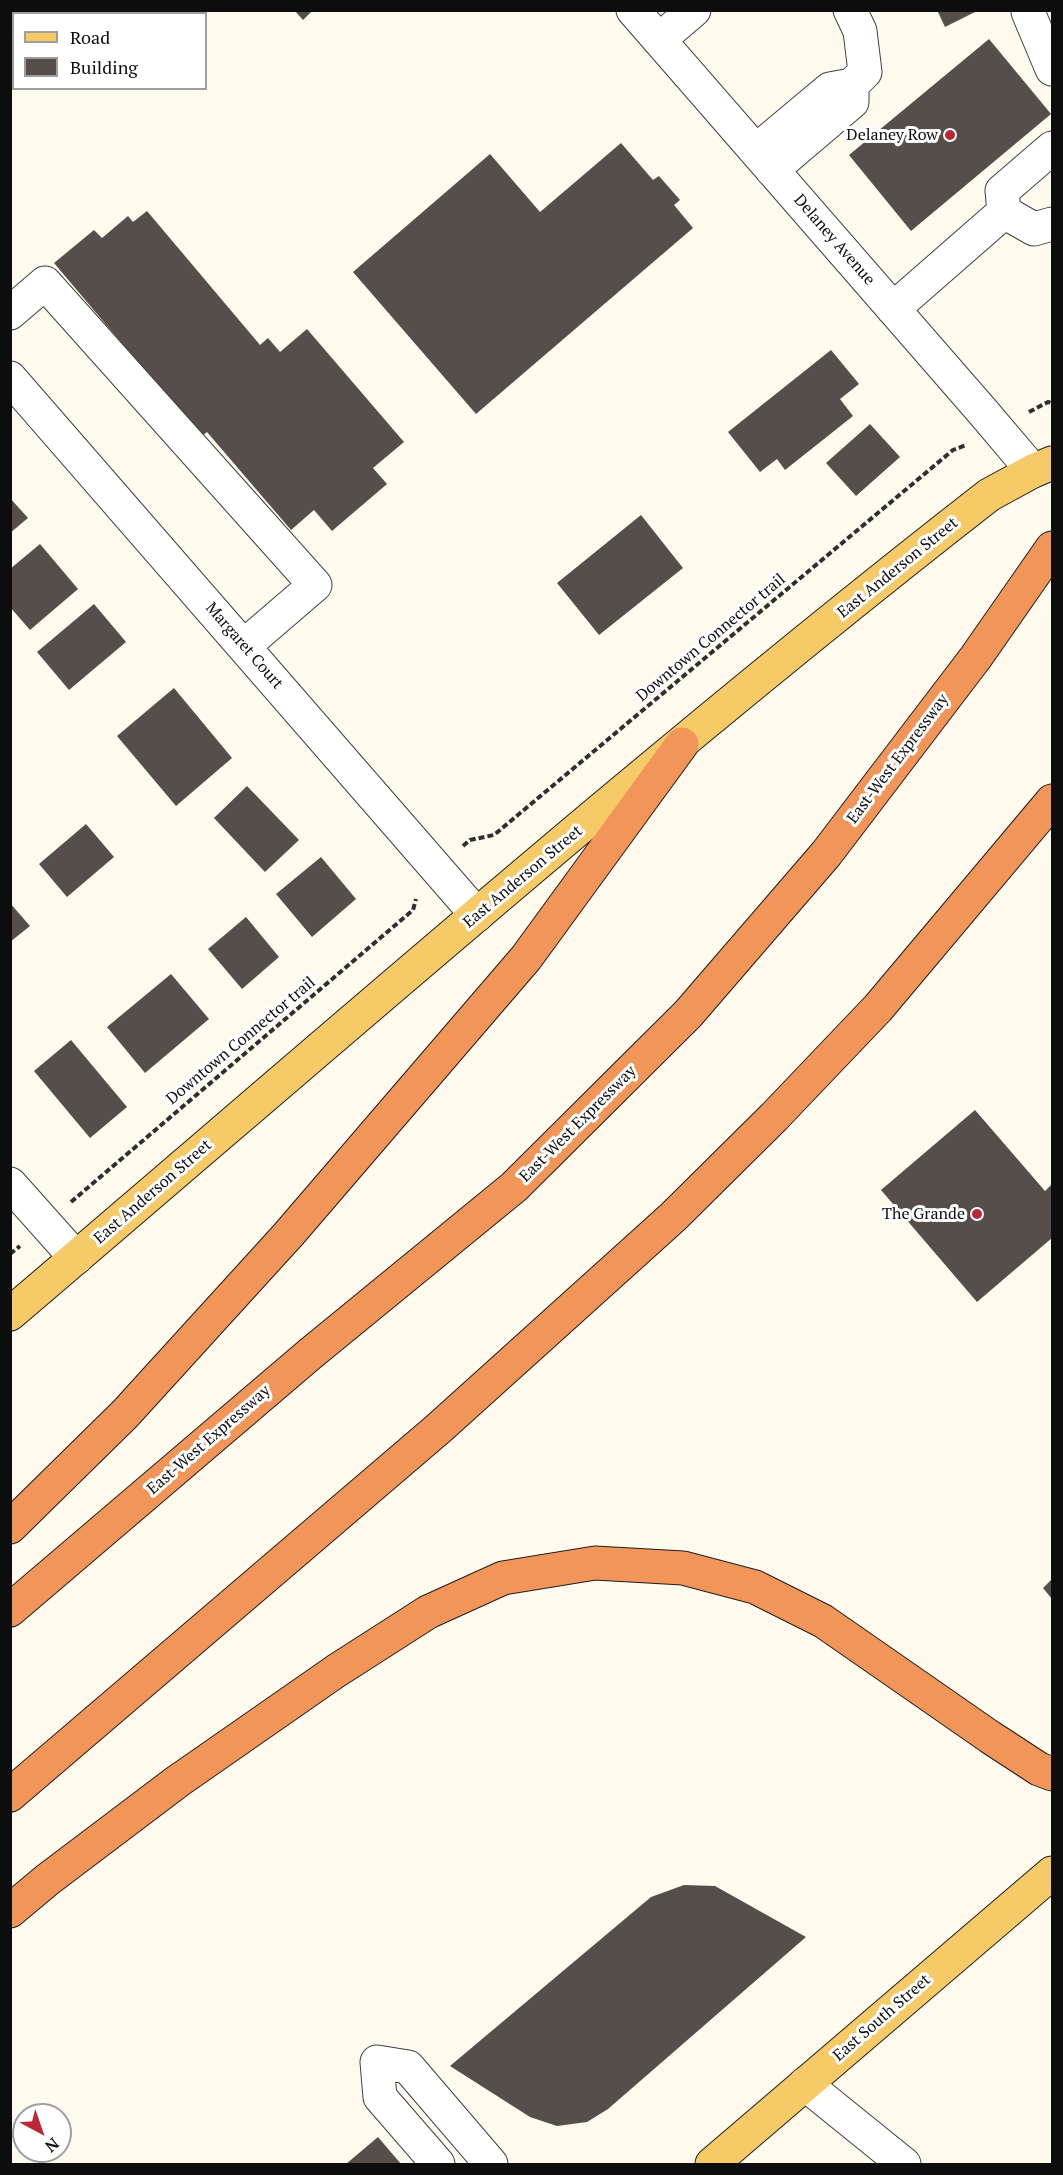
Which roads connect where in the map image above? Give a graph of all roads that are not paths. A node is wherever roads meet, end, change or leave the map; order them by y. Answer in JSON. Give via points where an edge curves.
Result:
{"nodes":[{"id":1,"x":633,"y":10,"type":"edge"},
{"id":2,"x":694,"y":10,"type":"edge"},
{"id":3,"x":850,"y":10,"type":"edge"},
{"id":4,"x":1028,"y":12,"type":"dead end"},
{"id":5,"x":659,"y":40,"type":"junction"},
{"id":6,"x":1053,"y":69,"type":"edge"},
{"id":7,"x":1053,"y":148,"type":"edge"},
{"id":8,"x":764,"y":160,"type":"junction"},
{"id":9,"x":1004,"y":212,"type":"junction"},
{"id":10,"x":1053,"y":224,"type":"edge"},
{"id":11,"x":893,"y":309,"type":"junction"},
{"id":12,"x":10,"y":313,"type":"edge"},
{"id":13,"x":10,"y":378,"type":"edge"},
{"id":14,"x":1043,"y":467,"type":"edge"},
{"id":15,"x":1053,"y":548,"type":"edge"},
{"id":16,"x":244,"y":646,"type":"junction"},
{"id":17,"x":682,"y":744,"type":"junction"},
{"id":18,"x":1051,"y":805,"type":"edge"},
{"id":19,"x":477,"y":915,"type":"junction"},
{"id":20,"x":10,"y":1184,"type":"edge"},
{"id":21,"x":76,"y":1258,"type":"junction"},
{"id":22,"x":10,"y":1314,"type":"edge"},
{"id":23,"x":10,"y":1527,"type":"edge"},
{"id":24,"x":10,"y":1610,"type":"edge"},
{"id":25,"x":1053,"y":1774,"type":"edge"},
{"id":26,"x":10,"y":1795,"type":"edge"},
{"id":27,"x":1053,"y":1873,"type":"edge"},
{"id":28,"x":10,"y":1911,"type":"edge"},
{"id":29,"x":806,"y":2084,"type":"junction"},
{"id":30,"x":438,"y":2164,"type":"edge"},
{"id":31,"x":491,"y":2164,"type":"edge"},
{"id":32,"x":712,"y":2164,"type":"edge"},
{"id":33,"x":904,"y":2164,"type":"edge"}],
"edges":[{"from":1,"to":5,"type":"street","name":"Delaney Avenue"},
{"from":2,"to":5,"type":"street"},
{"from":3,"to":8,"type":"street","via":[[860,31],[865,72],[852,86],[852,102]]},
{"from":4,"to":6,"type":"street"},
{"from":5,"to":8,"type":"street","name":"Delaney Avenue"},
{"from":7,"to":9,"type":"street","via":[[1002,192]]},
{"from":8,"to":11,"type":"street","name":"Delaney Avenue"},
{"from":9,"to":10,"type":"street","via":[[1034,230]]},
{"from":9,"to":11,"type":"street"},
{"from":11,"to":14,"type":"street","name":"Delaney Avenue"},
{"from":12,"to":16,"type":"street","via":[[45,283],[315,585]]},
{"from":13,"to":16,"type":"street","name":"Margaret Court"},
{"from":14,"to":17,"type":"main road","name":"East Anderson Street","via":[[989,495]]},
{"from":15,"to":24,"type":"highway","name":"East-West Expressway","via":[[976,657],[826,854],[688,1014],[514,1187],[310,1354]]},
{"from":16,"to":19,"type":"street","name":"Margaret Court"},
{"from":17,"to":19,"type":"main road","name":"East Anderson Street"},
{"from":17,"to":23,"type":"highway","via":[[526,958],[280,1244],[125,1414]]},
{"from":18,"to":26,"type":"highway","via":[[878,1008],[673,1216],[438,1429]]},
{"from":19,"to":21,"type":"main road","name":"East Anderson Street"},
{"from":20,"to":21,"type":"street"},
{"from":21,"to":22,"type":"main road","name":"East Anderson Street"},
{"from":25,"to":28,"type":"highway","via":[[990,1737],[823,1621],[755,1587],[683,1568],[595,1563],[503,1578],[428,1612],[178,1781]]},
{"from":27,"to":29,"type":"main road","name":"East South Street"},
{"from":29,"to":32,"type":"main road","name":"East South Street"},
{"from":29,"to":33,"type":"street"},
{"from":30,"to":31,"type":"street","via":[[380,2097],[376,2062],[408,2067]]}]}
